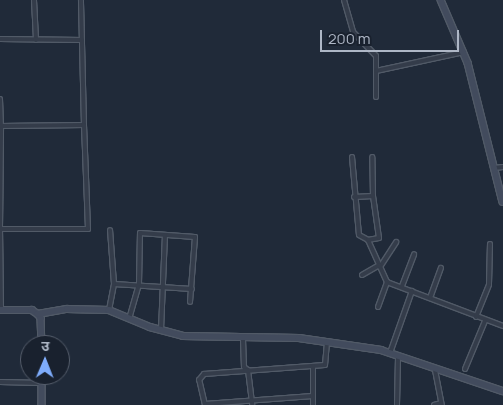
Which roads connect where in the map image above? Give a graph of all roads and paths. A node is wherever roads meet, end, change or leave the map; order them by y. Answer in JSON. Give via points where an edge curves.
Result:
{"nodes":[{"id":1,"x":34,"y":0,"type":"edge"},
{"id":2,"x":81,"y":0,"type":"edge"},
{"id":3,"x":344,"y":0,"type":"edge"},
{"id":4,"x":441,"y":0,"type":"edge"},
{"id":5,"x":0,"y":40,"type":"edge"},
{"id":6,"x":36,"y":40,"type":"junction"},
{"id":7,"x":82,"y":40,"type":"junction"},
{"id":8,"x":464,"y":52,"type":"junction"},
{"id":9,"x":376,"y":71,"type":"junction"},
{"id":10,"x":376,"y":97,"type":"dead end"},
{"id":11,"x":0,"y":99,"type":"edge"},
{"id":12,"x":84,"y":125,"type":"junction"},
{"id":13,"x":1,"y":126,"type":"edge"},
{"id":14,"x":372,"y":157,"type":"dead end"},
{"id":15,"x":352,"y":158,"type":"dead end"},
{"id":16,"x":503,"y":166,"type":"edge"},
{"id":17,"x":494,"y":168,"type":"junction"},
{"id":18,"x":501,"y":192,"type":"edge"},
{"id":19,"x":373,"y":196,"type":"junction"},
{"id":20,"x":354,"y":197,"type":"junction"},
{"id":21,"x":503,"y":202,"type":"edge"},
{"id":22,"x":110,"y":230,"type":"dead end"},
{"id":23,"x":0,"y":231,"type":"edge"},
{"id":24,"x":165,"y":235,"type":"junction"},
{"id":25,"x":368,"y":240,"type":"junction"},
{"id":26,"x":396,"y":242,"type":"dead end"},
{"id":27,"x":490,"y":244,"type":"dead end"},
{"id":28,"x":414,"y":254,"type":"dead end"},
{"id":29,"x":380,"y":266,"type":"junction"},
{"id":30,"x":440,"y":268,"type":"dead end"},
{"id":31,"x":362,"y":274,"type":"dead end"},
{"id":32,"x":387,"y":282,"type":"junction"},
{"id":33,"x":114,"y":284,"type":"junction"},
{"id":34,"x":139,"y":284,"type":"junction"},
{"id":35,"x":402,"y":286,"type":"junction"},
{"id":36,"x":165,"y":287,"type":"junction"},
{"id":37,"x":192,"y":290,"type":"junction"},
{"id":38,"x":412,"y":292,"type":"junction"},
{"id":39,"x":430,"y":298,"type":"junction"},
{"id":40,"x":190,"y":302,"type":"dead end"},
{"id":41,"x":378,"y":307,"type":"dead end"},
{"id":42,"x":0,"y":310,"type":"edge"},
{"id":43,"x":109,"y":310,"type":"junction"},
{"id":44,"x":38,"y":314,"type":"junction"},
{"id":45,"x":476,"y":317,"type":"junction"},
{"id":46,"x":129,"y":319,"type":"junction"},
{"id":47,"x":485,"y":321,"type":"junction"},
{"id":48,"x":503,"y":326,"type":"edge"},
{"id":49,"x":162,"y":330,"type":"junction"},
{"id":50,"x":42,"y":335,"type":"edge"},
{"id":51,"x":243,"y":338,"type":"junction"},
{"id":52,"x":326,"y":344,"type":"junction"},
{"id":53,"x":390,"y":353,"type":"junction"},
{"id":54,"x":398,"y":357,"type":"junction"},
{"id":55,"x":313,"y":366,"type":"junction"},
{"id":56,"x":466,"y":369,"type":"dead end"},
{"id":57,"x":248,"y":370,"type":"junction"},
{"id":58,"x":435,"y":370,"type":"junction"},
{"id":59,"x":0,"y":382,"type":"edge"},
{"id":60,"x":20,"y":382,"type":"edge"},
{"id":61,"x":42,"y":385,"type":"edge"},
{"id":62,"x":503,"y":391,"type":"edge"},
{"id":63,"x":313,"y":396,"type":"junction"},
{"id":64,"x":251,"y":403,"type":"edge"},
{"id":65,"x":205,"y":404,"type":"edge"},
{"id":66,"x":442,"y":404,"type":"edge"},
{"id":67,"x":42,"y":405,"type":"edge"},
{"id":68,"x":313,"y":405,"type":"edge"},
{"id":69,"x":397,"y":405,"type":"edge"},
{"id":70,"x":434,"y":405,"type":"edge"}],
"edges":[{"from":1,"to":6,"type":"street"},
{"from":2,"to":7,"type":"street"},
{"from":3,"to":9,"type":"street","via":[[353,32],[376,56]]},
{"from":4,"to":8,"type":"street"},
{"from":5,"to":6,"type":"street"},
{"from":6,"to":7,"type":"street"},
{"from":7,"to":12,"type":"street"},
{"from":8,"to":9,"type":"street"},
{"from":8,"to":17,"type":"street"},
{"from":9,"to":10,"type":"street"},
{"from":11,"to":13,"type":"street"},
{"from":12,"to":13,"type":"street"},
{"from":12,"to":23,"type":"street","via":[[88,229]]},
{"from":13,"to":23,"type":"street"},
{"from":14,"to":19,"type":"street"},
{"from":15,"to":20,"type":"street"},
{"from":16,"to":17,"type":"street"},
{"from":17,"to":18,"type":"street"},
{"from":18,"to":21,"type":"street"},
{"from":19,"to":20,"type":"street"},
{"from":19,"to":25,"type":"street","via":[[379,238]]},
{"from":20,"to":25,"type":"street","via":[[359,235]]},
{"from":22,"to":33,"type":"street"},
{"from":23,"to":42,"type":"street"},
{"from":24,"to":34,"type":"street","via":[[140,233]]},
{"from":24,"to":36,"type":"street"},
{"from":24,"to":37,"type":"street","via":[[195,237]]},
{"from":25,"to":29,"type":"street"},
{"from":26,"to":29,"type":"street"},
{"from":27,"to":45,"type":"street","via":[[489,284]]},
{"from":28,"to":35,"type":"street"},
{"from":29,"to":31,"type":"street"},
{"from":29,"to":32,"type":"street"},
{"from":30,"to":39,"type":"street"},
{"from":32,"to":35,"type":"street"},
{"from":32,"to":41,"type":"street"},
{"from":33,"to":34,"type":"street"},
{"from":33,"to":43,"type":"street"},
{"from":34,"to":36,"type":"street"},
{"from":34,"to":46,"type":"street"},
{"from":35,"to":38,"type":"street"},
{"from":36,"to":37,"type":"street"},
{"from":36,"to":49,"type":"street"},
{"from":37,"to":40,"type":"street"},
{"from":38,"to":39,"type":"street"},
{"from":38,"to":53,"type":"street"},
{"from":39,"to":45,"type":"street"},
{"from":42,"to":44,"type":"street","via":[[32,310]]},
{"from":43,"to":44,"type":"street","via":[[67,309]]},
{"from":43,"to":46,"type":"street"},
{"from":44,"to":50,"type":"street"},
{"from":45,"to":47,"type":"street"},
{"from":46,"to":49,"type":"street"},
{"from":47,"to":48,"type":"street"},
{"from":47,"to":56,"type":"street"},
{"from":49,"to":51,"type":"street","via":[[183,336]]},
{"from":51,"to":52,"type":"street","via":[[299,338]]},
{"from":51,"to":57,"type":"street","via":[[244,367]]},
{"from":52,"to":53,"type":"street"},
{"from":52,"to":55,"type":"street","via":[[325,365]]},
{"from":53,"to":54,"type":"street"},
{"from":54,"to":58,"type":"street"},
{"from":54,"to":69,"type":"street"},
{"from":55,"to":57,"type":"street"},
{"from":55,"to":63,"type":"street"},
{"from":57,"to":64,"type":"street"},
{"from":57,"to":65,"type":"street","via":[[204,374],[199,380]]},
{"from":58,"to":62,"type":"street"},
{"from":58,"to":66,"type":"street"},
{"from":59,"to":60,"type":"street"},
{"from":61,"to":67,"type":"street"},
{"from":63,"to":64,"type":"street"},
{"from":63,"to":68,"type":"street"},
{"from":64,"to":65,"type":"street"},
{"from":66,"to":70,"type":"street"}]}
